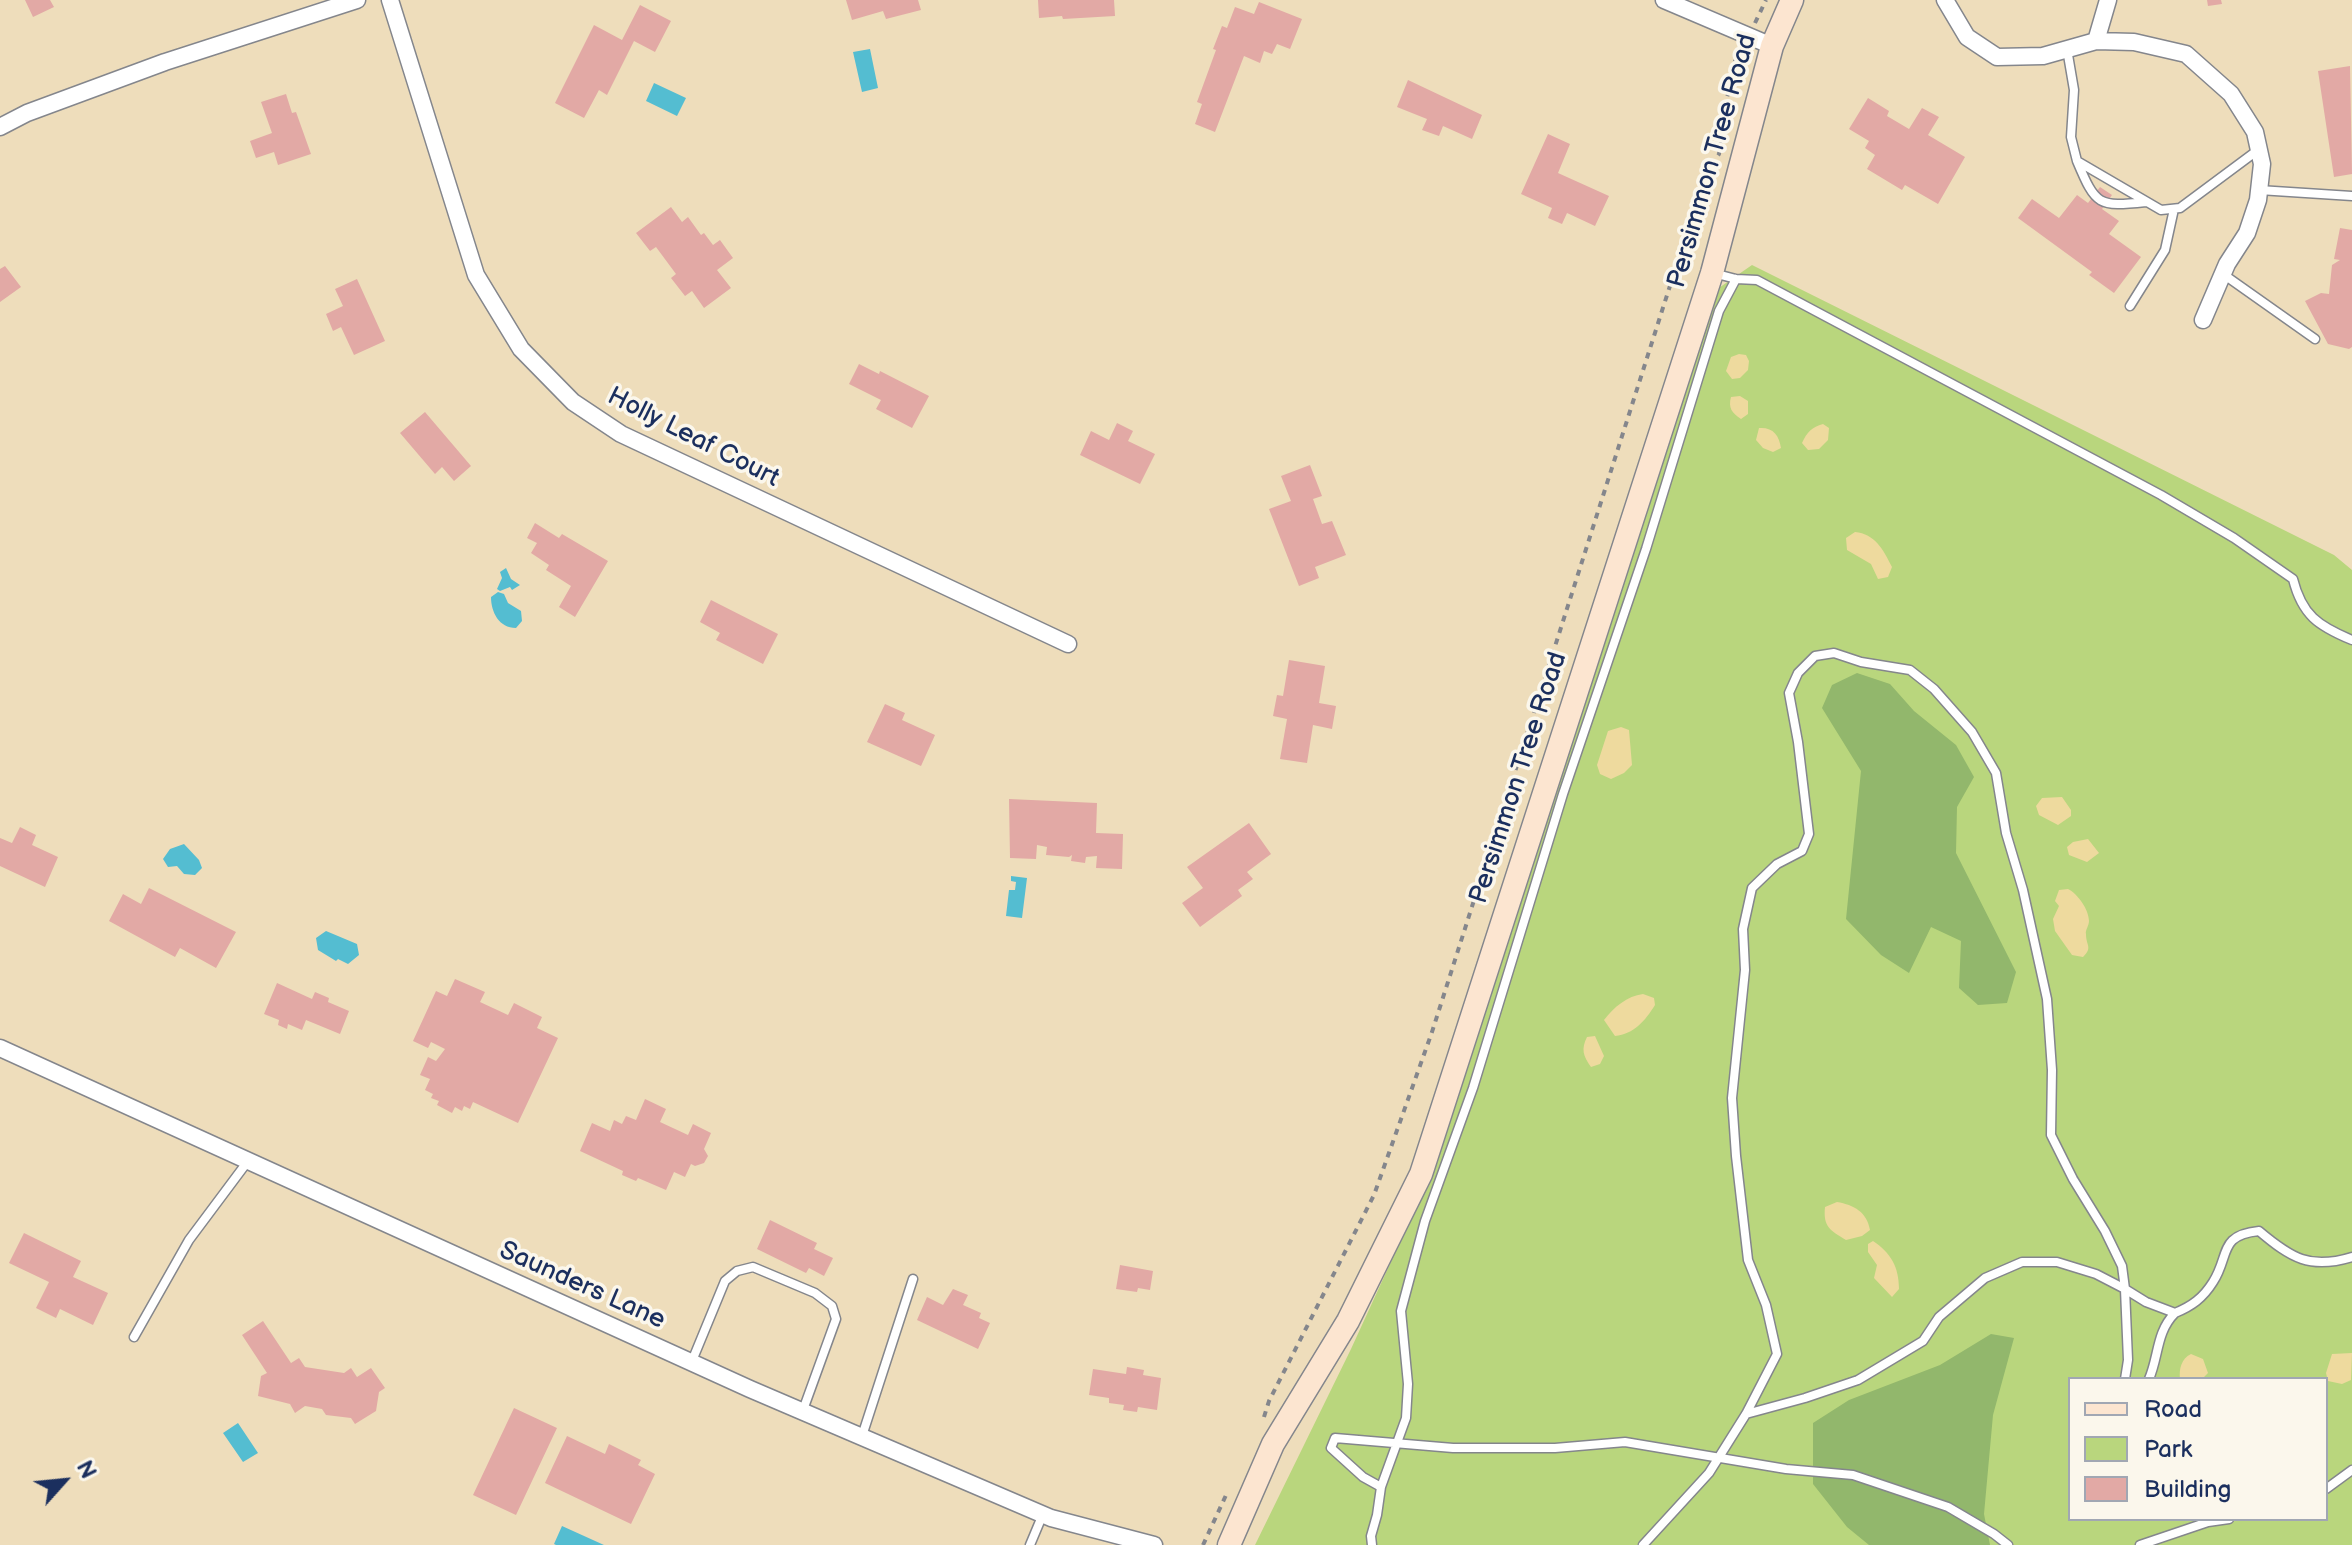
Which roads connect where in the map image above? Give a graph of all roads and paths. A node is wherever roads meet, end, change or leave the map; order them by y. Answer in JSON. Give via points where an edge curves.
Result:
{"nodes":[{"id":1,"x":357,"y":0,"type":"edge"},
{"id":2,"x":390,"y":0,"type":"edge"},
{"id":3,"x":1664,"y":0,"type":"edge"},
{"id":4,"x":1766,"y":0,"type":"edge"},
{"id":5,"x":1792,"y":0,"type":"edge"},
{"id":6,"x":1945,"y":0,"type":"edge"},
{"id":7,"x":2108,"y":0,"type":"edge"},
{"id":8,"x":1749,"y":35,"type":"junction"},
{"id":9,"x":2096,"y":41,"type":"junction"},
{"id":10,"x":1772,"y":46,"type":"junction"},
{"id":11,"x":2067,"y":49,"type":"junction"},
{"id":12,"x":0,"y":127,"type":"edge"},
{"id":13,"x":2259,"y":149,"type":"junction"},
{"id":14,"x":2077,"y":161,"type":"junction"},
{"id":15,"x":2259,"y":190,"type":"junction"},
{"id":16,"x":2352,"y":196,"type":"edge"},
{"id":17,"x":2147,"y":202,"type":"junction"},
{"id":18,"x":2174,"y":209,"type":"junction"},
{"id":19,"x":1712,"y":273,"type":"junction"},
{"id":20,"x":2223,"y":274,"type":"junction"},
{"id":21,"x":1736,"y":279,"type":"junction"},
{"id":22,"x":2130,"y":306,"type":"dead end"},
{"id":23,"x":2203,"y":320,"type":"dead end"},
{"id":24,"x":2315,"y":339,"type":"dead end"},
{"id":25,"x":2352,"y":640,"type":"edge"},
{"id":26,"x":1068,"y":644,"type":"dead end"},
{"id":27,"x":0,"y":1048,"type":"edge"},
{"id":28,"x":248,"y":1161,"type":"junction"},
{"id":29,"x":2352,"y":1257,"type":"edge"},
{"id":30,"x":913,"y":1279,"type":"dead end"},
{"id":31,"x":2125,"y":1289,"type":"junction"},
{"id":32,"x":2175,"y":1313,"type":"junction"},
{"id":33,"x":134,"y":1337,"type":"dead end"},
{"id":34,"x":692,"y":1361,"type":"junction"},
{"id":35,"x":2125,"y":1377,"type":"edge"},
{"id":36,"x":2149,"y":1377,"type":"edge"},
{"id":37,"x":803,"y":1410,"type":"junction"},
{"id":38,"x":1746,"y":1414,"type":"junction"},
{"id":39,"x":1262,"y":1424,"type":"dead end"},
{"id":40,"x":862,"y":1436,"type":"junction"},
{"id":41,"x":1399,"y":1443,"type":"junction"},
{"id":42,"x":1719,"y":1457,"type":"junction"},
{"id":43,"x":2352,"y":1470,"type":"edge"},
{"id":44,"x":1231,"y":1484,"type":"dead end"},
{"id":45,"x":1381,"y":1487,"type":"junction"},
{"id":46,"x":2328,"y":1488,"type":"edge"},
{"id":47,"x":1043,"y":1514,"type":"junction"},
{"id":48,"x":2215,"y":1521,"type":"edge"},
{"id":49,"x":1030,"y":1545,"type":"edge"},
{"id":50,"x":1154,"y":1545,"type":"edge"},
{"id":51,"x":1203,"y":1545,"type":"edge"},
{"id":52,"x":1229,"y":1545,"type":"edge"},
{"id":53,"x":1372,"y":1545,"type":"edge"},
{"id":54,"x":1643,"y":1545,"type":"edge"},
{"id":55,"x":2008,"y":1545,"type":"edge"},
{"id":56,"x":2140,"y":1545,"type":"edge"}],
"edges":[{"from":1,"to":12,"type":"street","via":[[165,62]]},
{"from":2,"to":26,"type":"street","name":"Holly Leaf Court","via":[[476,275],[521,349],[573,402],[621,434]]},
{"from":3,"to":8,"type":"street"},
{"from":4,"to":8,"type":"path"},
{"from":5,"to":10,"type":"main road","name":"Persimmon Tree Road"},
{"from":6,"to":11,"type":"street","via":[[1967,37],[1997,57],[2043,56]]},
{"from":7,"to":9,"type":"street"},
{"from":8,"to":10,"type":"street"},
{"from":8,"to":39,"type":"path","via":[[1734,60],[1719,154],[1690,219],[1393,1144]]},
{"from":9,"to":11,"type":"street"},
{"from":9,"to":13,"type":"street","via":[[2134,42],[2186,54],[2231,94],[2255,132]]},
{"from":10,"to":19,"type":"main road","name":"Persimmon Tree Road"},
{"from":11,"to":14,"type":"lane"},
{"from":13,"to":15,"type":"street"},
{"from":13,"to":18,"type":"lane"},
{"from":14,"to":17,"type":"lane"},
{"from":14,"to":17,"type":"lane","via":[[2091,193],[2101,200],[2112,206]]},
{"from":15,"to":16,"type":"lane"},
{"from":15,"to":20,"type":"street","via":[[2247,233]]},
{"from":17,"to":18,"type":"lane","via":[[2161,210]]},
{"from":18,"to":22,"type":"lane","via":[[2165,250]]},
{"from":19,"to":21,"type":"lane"},
{"from":19,"to":52,"type":"main road","name":"Persimmon Tree Road","via":[[1421,1174],[1348,1321],[1273,1444]]},
{"from":20,"to":23,"type":"street"},
{"from":20,"to":24,"type":"lane"},
{"from":21,"to":25,"type":"lane","via":[[1757,280],[2234,538],[2293,579],[2299,603],[2313,619]]},
{"from":21,"to":41,"type":"lane","via":[[1719,311],[1473,1088],[1425,1221],[1401,1311],[1408,1384]]},
{"from":27,"to":28,"type":"street","name":"Saunders Lane"},
{"from":28,"to":33,"type":"lane","via":[[189,1240]]},
{"from":28,"to":34,"type":"street","name":"Saunders Lane"},
{"from":29,"to":32,"type":"lane","via":[[2308,1262],[2259,1231],[2247,1232],[2224,1250],[2215,1280],[2195,1305]]},
{"from":30,"to":40,"type":"lane"},
{"from":31,"to":32,"type":"lane"},
{"from":31,"to":35,"type":"lane"},
{"from":31,"to":38,"type":"lane","via":[[2057,1262],[2022,1262],[1985,1278],[1939,1317],[1923,1341],[1858,1380]]},
{"from":31,"to":38,"type":"lane","via":[[2122,1266],[2051,1135],[2047,999],[1996,773],[1972,732],[1910,670],[1834,653],[1815,656],[1798,673],[1789,693],[1809,834],[1802,851],[1777,864],[1752,888],[1743,929],[1745,970],[1732,1098],[1736,1156],[1748,1260],[1777,1354]]},
{"from":32,"to":36,"type":"lane","via":[[2158,1339]]},
{"from":34,"to":37,"type":"street","name":"Saunders Lane"},
{"from":34,"to":37,"type":"lane","via":[[725,1281],[737,1271],[753,1267],[815,1293],[832,1306],[836,1319]]},
{"from":37,"to":40,"type":"street","name":"Saunders Lane"},
{"from":38,"to":42,"type":"lane"},
{"from":40,"to":47,"type":"street","name":"Saunders Lane"},
{"from":41,"to":42,"type":"lane","via":[[1555,1448],[1625,1442]]},
{"from":41,"to":45,"type":"lane"},
{"from":41,"to":45,"type":"lane","via":[[1335,1438],[1331,1448]]},
{"from":42,"to":54,"type":"lane"},
{"from":42,"to":55,"type":"lane","via":[[1853,1475],[1948,1507]]},
{"from":43,"to":46,"type":"lane"},
{"from":44,"to":51,"type":"path"},
{"from":45,"to":53,"type":"lane"},
{"from":47,"to":49,"type":"lane"},
{"from":47,"to":50,"type":"street","name":"Saunders Lane"},
{"from":48,"to":56,"type":"lane"}]}
